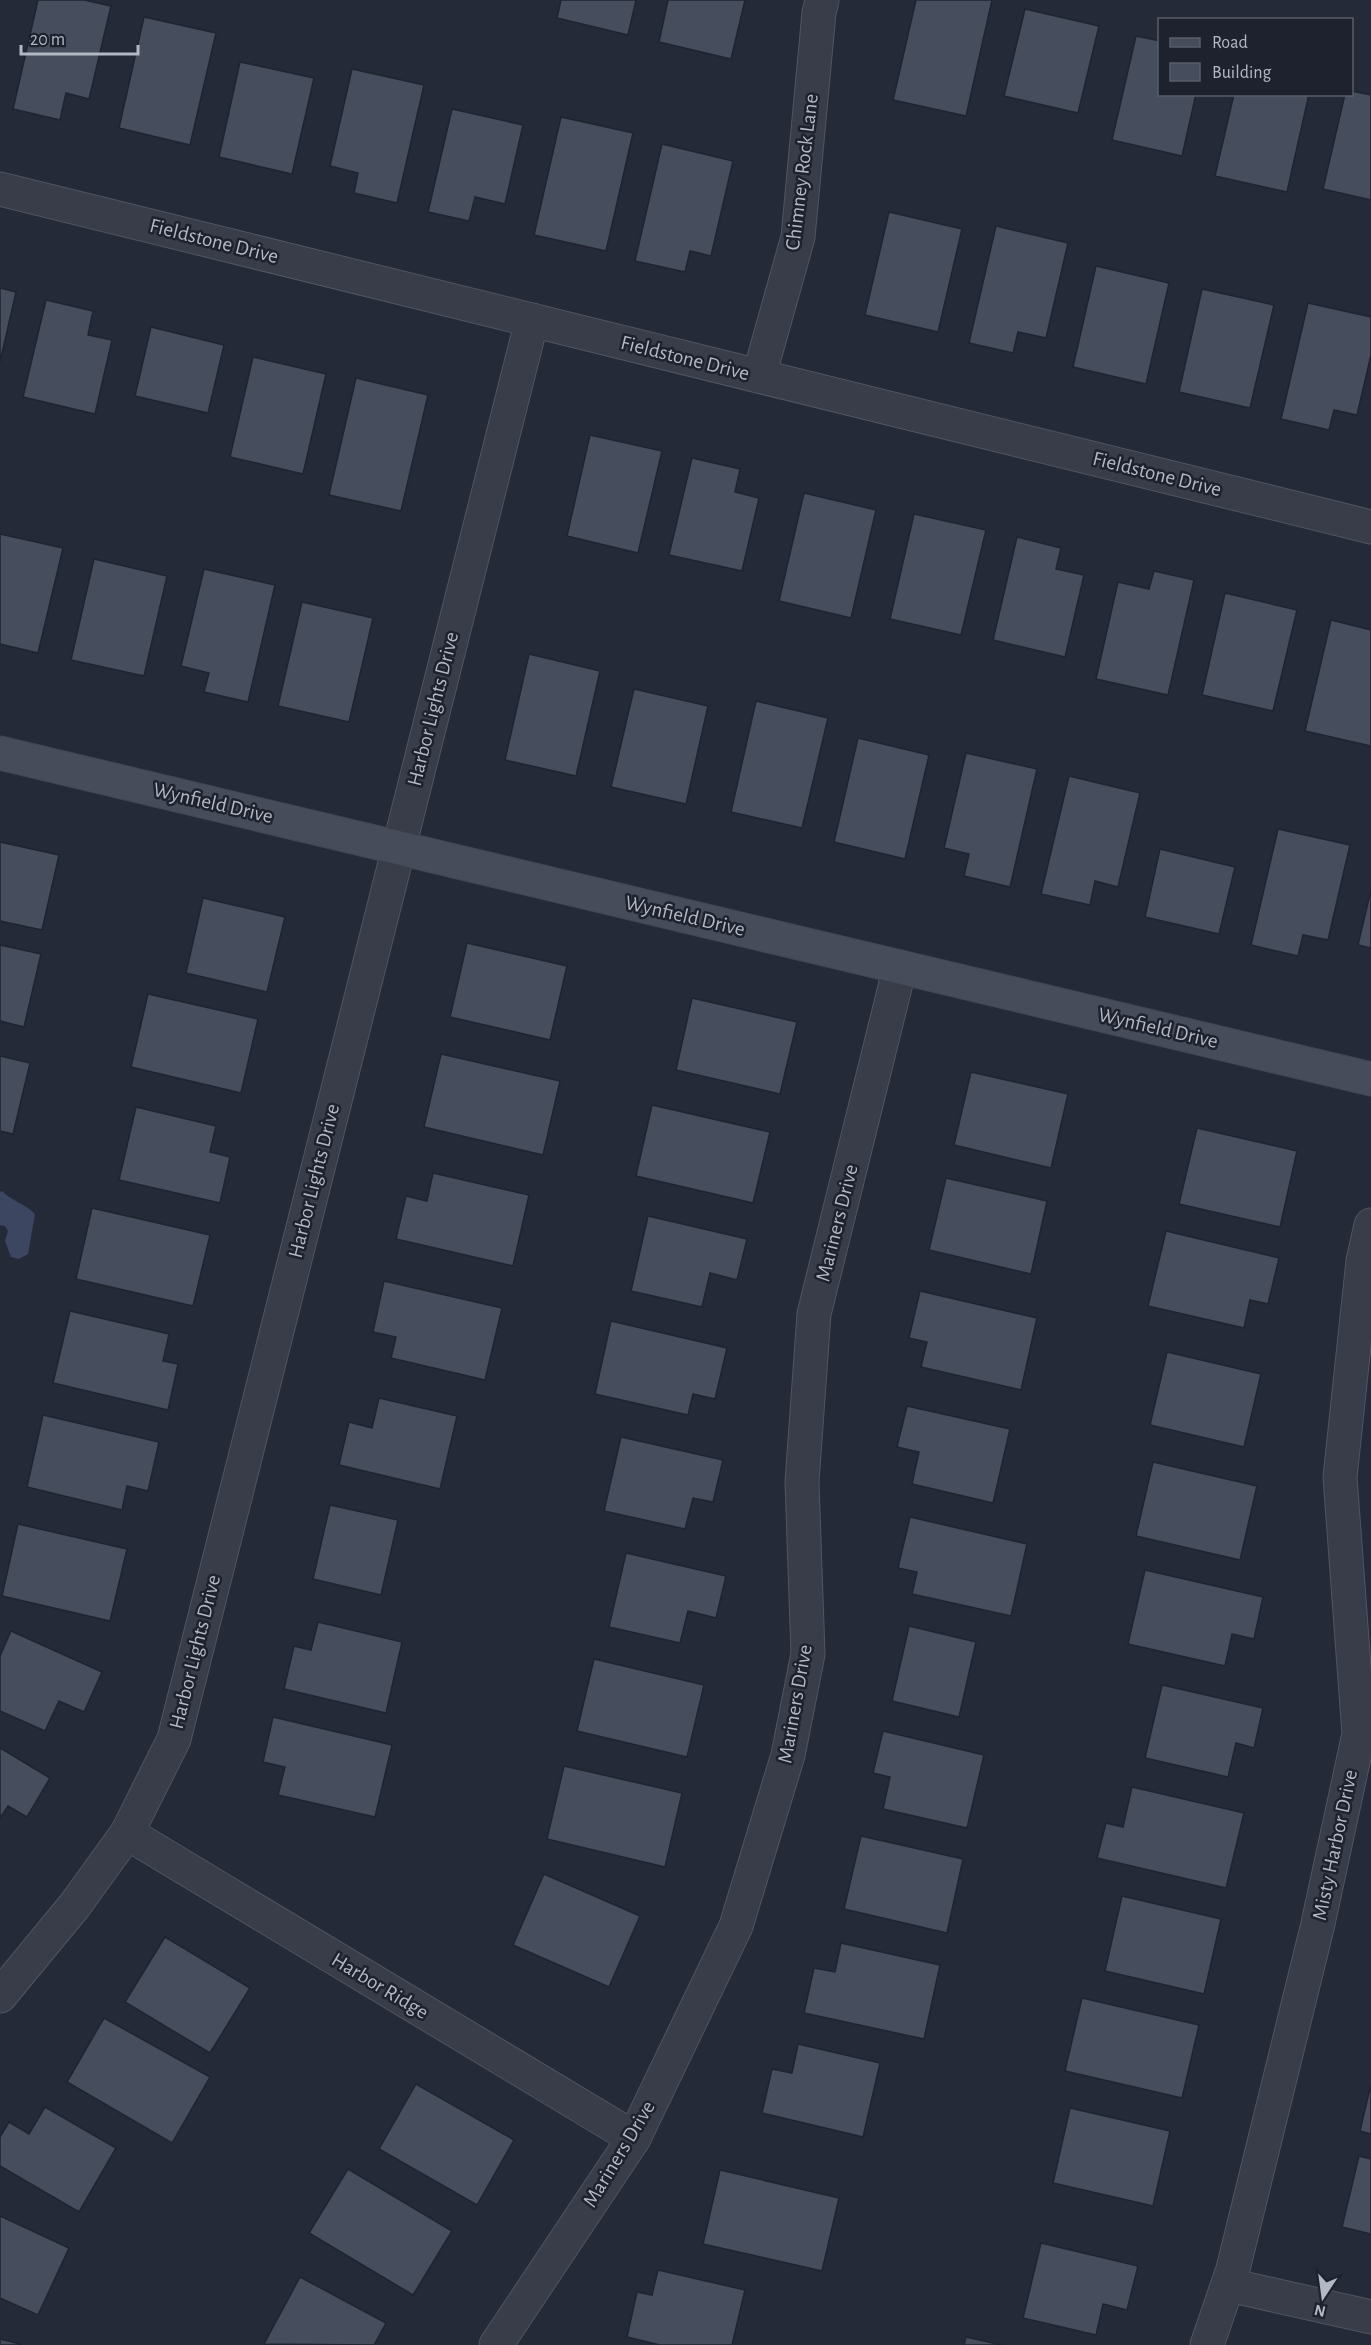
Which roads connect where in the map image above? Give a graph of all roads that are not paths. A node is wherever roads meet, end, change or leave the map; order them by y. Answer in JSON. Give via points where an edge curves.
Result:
{"nodes":[{"id":1,"x":822,"y":0,"type":"edge"},
{"id":2,"x":0,"y":189,"type":"edge"},
{"id":3,"x":532,"y":320,"type":"junction"},
{"id":4,"x":759,"y":376,"type":"junction"},
{"id":5,"x":1371,"y":527,"type":"edge"},
{"id":6,"x":0,"y":753,"type":"edge"},
{"id":7,"x":398,"y":847,"type":"junction"},
{"id":8,"x":900,"y":967,"type":"junction"},
{"id":9,"x":1371,"y":1079,"type":"edge"},
{"id":10,"x":1371,"y":1226,"type":"edge"},
{"id":11,"x":127,"y":1833,"type":"junction"},
{"id":12,"x":0,"y":1996,"type":"edge"},
{"id":13,"x":634,"y":2138,"type":"junction"},
{"id":14,"x":1228,"y":2285,"type":"junction"},
{"id":15,"x":1371,"y":2317,"type":"edge"},
{"id":16,"x":496,"y":2345,"type":"edge"},
{"id":17,"x":1207,"y":2345,"type":"edge"}],
"edges":[{"from":1,"to":4,"type":"street","name":"Chimney Rock Lane","via":[[798,237]]},
{"from":2,"to":3,"type":"street","name":"Fieldstone Drive"},
{"from":3,"to":4,"type":"street","name":"Fieldstone Drive"},
{"from":3,"to":7,"type":"street","name":"Harbor Lights Drive"},
{"from":4,"to":5,"type":"street","name":"Fieldstone Drive"},
{"from":6,"to":7,"type":"street","name":"Wynfield Drive"},
{"from":7,"to":8,"type":"street","name":"Wynfield Drive"},
{"from":7,"to":11,"type":"street","name":"Harbor Lights Drive","via":[[174,1739]]},
{"from":8,"to":9,"type":"street","name":"Wynfield Drive"},
{"from":8,"to":13,"type":"street","name":"Mariners Drive","via":[[814,1314],[802,1482],[808,1654],[788,1755],[736,1926]]},
{"from":10,"to":14,"type":"street","name":"Misty Harbor Drive","via":[[1363,1261],[1340,1477],[1359,1734],[1317,1928]]},
{"from":11,"to":12,"type":"street","name":"Harbor Lights Drive","via":[[75,1905]]},
{"from":11,"to":13,"type":"street","name":"Harbor Ridge"},
{"from":13,"to":16,"type":"street","name":"Mariners Drive"},
{"from":14,"to":15,"type":"street"},
{"from":14,"to":17,"type":"street","name":"Misty Harbor Drive"}]}
